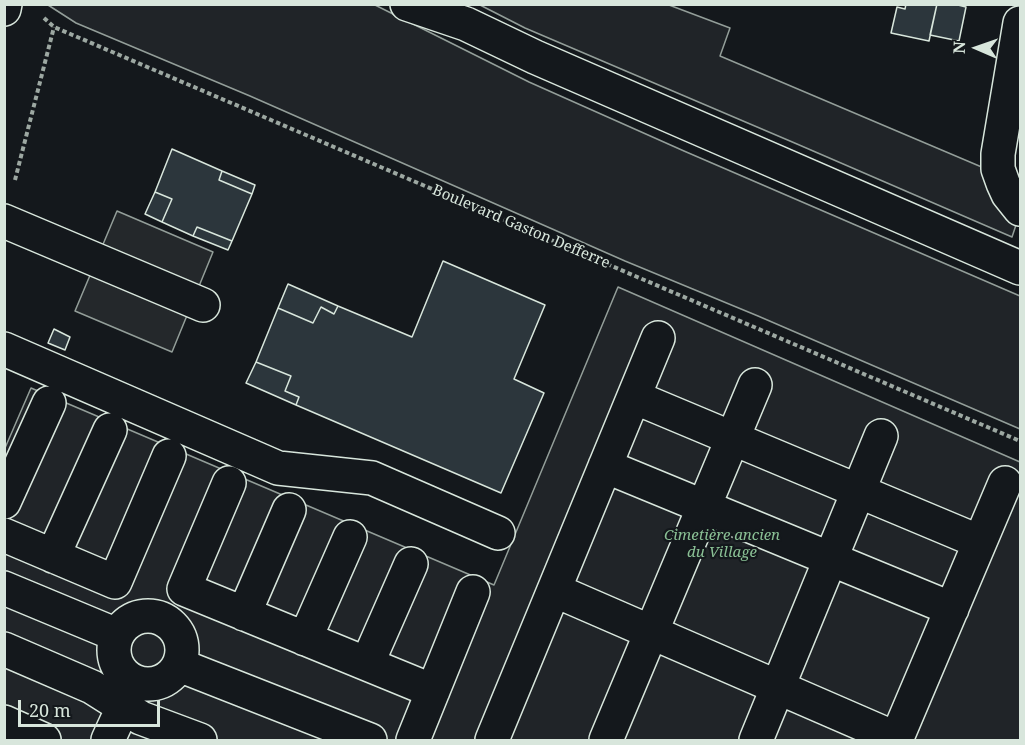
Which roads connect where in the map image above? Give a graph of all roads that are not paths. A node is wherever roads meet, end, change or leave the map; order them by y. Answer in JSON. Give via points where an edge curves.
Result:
{"nodes":[{"id":1,"x":407,"y":4,"type":"edge"},
{"id":2,"x":437,"y":4,"type":"edge"},
{"id":3,"x":1020,"y":22,"type":"edge"},
{"id":4,"x":466,"y":24,"type":"junction"},
{"id":5,"x":1020,"y":209,"type":"edge"},
{"id":6,"x":4,"y":221,"type":"edge"},
{"id":7,"x":1020,"y":268,"type":"edge"},
{"id":8,"x":203,"y":306,"type":"dead end"},
{"id":9,"x":658,"y":338,"type":"dead end"},
{"id":10,"x":4,"y":349,"type":"edge"},
{"id":11,"x":755,"y":386,"type":"dead end"},
{"id":12,"x":634,"y":397,"type":"junction"},
{"id":13,"x":49,"y":403,"type":"dead end"},
{"id":14,"x":110,"y":430,"type":"dead end"},
{"id":15,"x":881,"y":436,"type":"dead end"},
{"id":16,"x":732,"y":438,"type":"junction"},
{"id":17,"x":169,"y":456,"type":"dead end"},
{"id":18,"x":605,"y":466,"type":"junction"},
{"id":19,"x":229,"y":483,"type":"dead end"},
{"id":20,"x":1005,"y":483,"type":"dead end"},
{"id":21,"x":859,"y":491,"type":"junction"},
{"id":22,"x":4,"y":502,"type":"edge"},
{"id":23,"x":704,"y":507,"type":"junction"},
{"id":24,"x":289,"y":510,"type":"dead end"},
{"id":25,"x":498,"y":533,"type":"dead end"},
{"id":26,"x":4,"y":535,"type":"edge"},
{"id":27,"x":350,"y":537,"type":"dead end"},
{"id":28,"x":980,"y":542,"type":"junction"},
{"id":29,"x":53,"y":556,"type":"junction"},
{"id":30,"x":831,"y":559,"type":"junction"},
{"id":31,"x":411,"y":564,"type":"dead end"},
{"id":32,"x":115,"y":582,"type":"junction"},
{"id":33,"x":4,"y":588,"type":"edge"},
{"id":34,"x":184,"y":589,"type":"junction"},
{"id":35,"x":554,"y":590,"type":"junction"},
{"id":36,"x":473,"y":592,"type":"dead end"},
{"id":37,"x":952,"y":609,"type":"junction"},
{"id":38,"x":244,"y":614,"type":"junction"},
{"id":39,"x":153,"y":617,"type":"junction"},
{"id":40,"x":651,"y":633,"type":"junction"},
{"id":41,"x":117,"y":635,"type":"junction"},
{"id":42,"x":306,"y":639,"type":"junction"},
{"id":43,"x":4,"y":649,"type":"edge"},
{"id":44,"x":367,"y":664,"type":"junction"},
{"id":45,"x":179,"y":665,"type":"junction"},
{"id":46,"x":778,"y":688,"type":"junction"},
{"id":47,"x":433,"y":691,"type":"junction"},
{"id":48,"x":129,"y":695,"type":"junction"},
{"id":49,"x":4,"y":722,"type":"edge"},
{"id":50,"x":896,"y":740,"type":"edge"},
{"id":51,"x":44,"y":741,"type":"edge"},
{"id":52,"x":108,"y":741,"type":"edge"},
{"id":53,"x":200,"y":741,"type":"edge"},
{"id":54,"x":370,"y":741,"type":"edge"},
{"id":55,"x":413,"y":741,"type":"edge"},
{"id":56,"x":492,"y":741,"type":"edge"},
{"id":57,"x":606,"y":741,"type":"edge"},
{"id":58,"x":756,"y":741,"type":"edge"}],
"edges":[{"from":1,"to":4,"type":"street"},
{"from":2,"to":4,"type":"street"},
{"from":3,"to":5,"type":"street","via":[[998,169],[1008,194]]},
{"from":4,"to":7,"type":"street","via":[[556,67]]},
{"from":6,"to":8,"type":"street"},
{"from":9,"to":12,"type":"street"},
{"from":10,"to":25,"type":"street","via":[[278,468],[372,478]]},
{"from":11,"to":16,"type":"street"},
{"from":12,"to":16,"type":"street"},
{"from":12,"to":18,"type":"street"},
{"from":13,"to":22,"type":"street"},
{"from":14,"to":29,"type":"street"},
{"from":15,"to":21,"type":"street"},
{"from":16,"to":21,"type":"street"},
{"from":16,"to":23,"type":"street"},
{"from":17,"to":32,"type":"street"},
{"from":18,"to":23,"type":"street"},
{"from":18,"to":35,"type":"street"},
{"from":19,"to":34,"type":"street"},
{"from":20,"to":28,"type":"street"},
{"from":21,"to":28,"type":"street"},
{"from":21,"to":30,"type":"street"},
{"from":23,"to":30,"type":"street"},
{"from":23,"to":40,"type":"street"},
{"from":24,"to":38,"type":"street"},
{"from":26,"to":29,"type":"street"},
{"from":27,"to":42,"type":"street"},
{"from":28,"to":37,"type":"street"},
{"from":29,"to":32,"type":"street"},
{"from":30,"to":37,"type":"street"},
{"from":30,"to":46,"type":"street"},
{"from":31,"to":44,"type":"street"},
{"from":32,"to":39,"type":"street"},
{"from":33,"to":41,"type":"street"},
{"from":34,"to":38,"type":"street"},
{"from":34,"to":39,"type":"street"},
{"from":35,"to":40,"type":"street"},
{"from":35,"to":56,"type":"street"},
{"from":36,"to":47,"type":"street"},
{"from":37,"to":50,"type":"street"},
{"from":38,"to":42,"type":"street"},
{"from":39,"to":41,"type":"street","via":[[130,620]]},
{"from":39,"to":45,"type":"street","via":[[173,626],[181,640]]},
{"from":40,"to":46,"type":"street"},
{"from":40,"to":57,"type":"street"},
{"from":41,"to":48,"type":"street","via":[[115,661]]},
{"from":42,"to":44,"type":"street"},
{"from":43,"to":48,"type":"street","via":[[92,687]]},
{"from":44,"to":47,"type":"street"},
{"from":45,"to":48,"type":"street","via":[[165,681]]},
{"from":45,"to":54,"type":"street"},
{"from":46,"to":50,"type":"street"},
{"from":46,"to":58,"type":"street"},
{"from":47,"to":55,"type":"street"},
{"from":48,"to":52,"type":"street"},
{"from":48,"to":53,"type":"street","via":[[141,718]]},
{"from":49,"to":51,"type":"street"}]}
